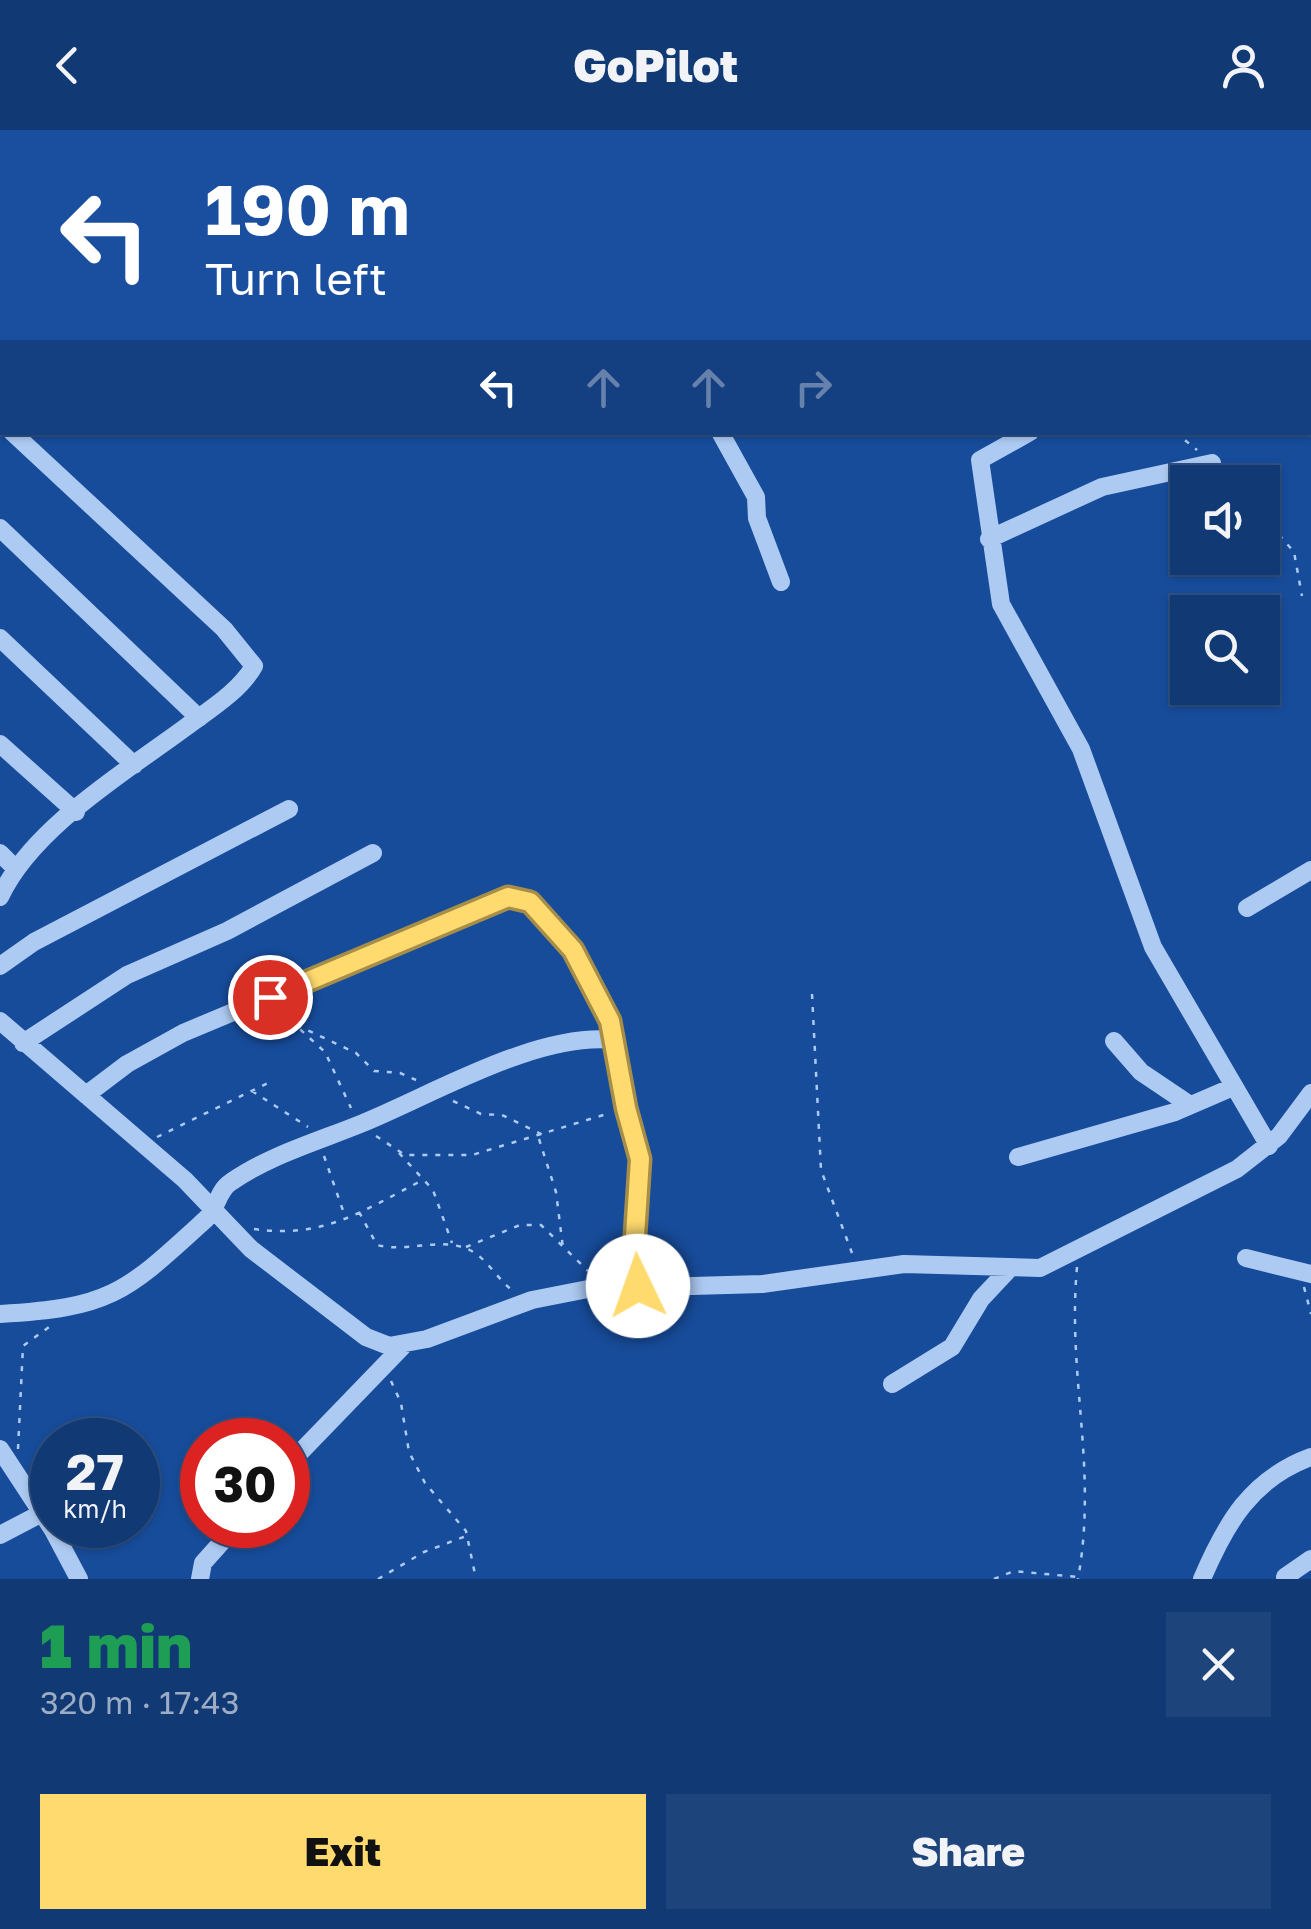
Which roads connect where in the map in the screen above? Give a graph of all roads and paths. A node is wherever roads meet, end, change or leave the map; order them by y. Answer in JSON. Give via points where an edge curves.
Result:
{"nodes":[{"id":1,"x":15,"y":435,"type":"edge"},
{"id":2,"x":722,"y":435,"type":"edge"},
{"id":3,"x":1025,"y":435,"type":"edge"},
{"id":4,"x":1212,"y":463,"type":"dead end"},
{"id":5,"x":0,"y":528,"type":"edge"},
{"id":6,"x":1280,"y":536,"type":"edge"},
{"id":7,"x":989,"y":539,"type":"junction"},
{"id":8,"x":781,"y":582,"type":"dead end"},
{"id":9,"x":1302,"y":596,"type":"dead end"},
{"id":10,"x":0,"y":638,"type":"edge"},
{"id":11,"x":199,"y":718,"type":"junction"},
{"id":12,"x":0,"y":744,"type":"edge"},
{"id":13,"x":134,"y":765,"type":"junction"},
{"id":14,"x":289,"y":809,"type":"dead end"},
{"id":15,"x":76,"y":812,"type":"junction"},
{"id":16,"x":0,"y":854,"type":"edge"},
{"id":17,"x":373,"y":854,"type":"dead end"},
{"id":18,"x":15,"y":868,"type":"junction"},
{"id":19,"x":1311,"y":870,"type":"edge"},
{"id":20,"x":0,"y":897,"type":"edge"},
{"id":21,"x":1247,"y":908,"type":"dead end"},
{"id":22,"x":0,"y":966,"type":"edge"},
{"id":23,"x":812,"y":994,"type":"dead end"},
{"id":24,"x":245,"y":1007,"type":"junction"},
{"id":25,"x":285,"y":1017,"type":"junction"},
{"id":26,"x":0,"y":1021,"type":"edge"},
{"id":27,"x":614,"y":1040,"type":"junction"},
{"id":28,"x":1114,"y":1041,"type":"dead end"},
{"id":29,"x":23,"y":1042,"type":"junction"},
{"id":30,"x":270,"y":1082,"type":"dead end"},
{"id":31,"x":1233,"y":1087,"type":"junction"},
{"id":32,"x":251,"y":1090,"type":"junction"},
{"id":33,"x":438,"y":1091,"type":"junction"},
{"id":34,"x":1311,"y":1093,"type":"edge"},
{"id":35,"x":86,"y":1095,"type":"junction"},
{"id":36,"x":1190,"y":1105,"type":"junction"},
{"id":37,"x":626,"y":1108,"type":"junction"},
{"id":38,"x":360,"y":1124,"type":"junction"},
{"id":39,"x":544,"y":1135,"type":"junction"},
{"id":40,"x":538,"y":1137,"type":"junction"},
{"id":41,"x":325,"y":1138,"type":"junction"},
{"id":42,"x":144,"y":1146,"type":"junction"},
{"id":43,"x":1268,"y":1146,"type":"junction"},
{"id":44,"x":398,"y":1152,"type":"junction"},
{"id":45,"x":1018,"y":1157,"type":"dead end"},
{"id":46,"x":426,"y":1179,"type":"junction"},
{"id":47,"x":359,"y":1212,"type":"junction"},
{"id":48,"x":219,"y":1218,"type":"junction"},
{"id":49,"x":346,"y":1218,"type":"junction"},
{"id":50,"x":453,"y":1245,"type":"junction"},
{"id":51,"x":465,"y":1248,"type":"junction"},
{"id":52,"x":563,"y":1249,"type":"junction"},
{"id":53,"x":1078,"y":1252,"type":"junction"},
{"id":54,"x":1246,"y":1258,"type":"dead end"},
{"id":55,"x":860,"y":1268,"type":"junction"},
{"id":56,"x":1010,"y":1268,"type":"junction"},
{"id":57,"x":1305,"y":1273,"type":"edge"},
{"id":58,"x":638,"y":1286,"type":"junction"},
{"id":59,"x":610,"y":1288,"type":"junction"},
{"id":60,"x":532,"y":1300,"type":"junction"},
{"id":61,"x":0,"y":1314,"type":"edge"},
{"id":62,"x":1311,"y":1314,"type":"edge"},
{"id":63,"x":51,"y":1326,"type":"dead end"},
{"id":64,"x":403,"y":1346,"type":"junction"},
{"id":65,"x":380,"y":1368,"type":"junction"},
{"id":66,"x":892,"y":1384,"type":"dead end"},
{"id":67,"x":310,"y":1442,"type":"edge"},
{"id":68,"x":1311,"y":1457,"type":"edge"},
{"id":69,"x":4,"y":1458,"type":"edge"},
{"id":70,"x":30,"y":1495,"type":"edge"},
{"id":71,"x":30,"y":1519,"type":"edge"},
{"id":72,"x":0,"y":1535,"type":"edge"},
{"id":73,"x":467,"y":1535,"type":"junction"},
{"id":74,"x":62,"y":1548,"type":"edge"},
{"id":75,"x":216,"y":1548,"type":"edge"},
{"id":76,"x":1311,"y":1560,"type":"edge"},
{"id":77,"x":1285,"y":1576,"type":"edge"},
{"id":78,"x":199,"y":1577,"type":"edge"},
{"id":79,"x":1078,"y":1578,"type":"edge"},
{"id":80,"x":79,"y":1579,"type":"edge"},
{"id":81,"x":378,"y":1579,"type":"edge"},
{"id":82,"x":476,"y":1579,"type":"edge"},
{"id":83,"x":994,"y":1579,"type":"edge"},
{"id":84,"x":1202,"y":1579,"type":"edge"}],
"edges":[{"from":1,"to":11,"type":"street","via":[[252,660],[246,680]]},
{"from":2,"to":8,"type":"street","via":[[756,497]]},
{"from":3,"to":7,"type":"street","via":[[980,460]]},
{"from":4,"to":7,"type":"street","via":[[1102,487]]},
{"from":5,"to":11,"type":"street"},
{"from":6,"to":9,"type":"path","via":[[1294,552]]},
{"from":7,"to":31,"type":"street","via":[[1001,604],[1081,749],[1152,947]]},
{"from":10,"to":13,"type":"street"},
{"from":11,"to":13,"type":"street"},
{"from":12,"to":15,"type":"street"},
{"from":13,"to":15,"type":"street"},
{"from":14,"to":22,"type":"street"},
{"from":15,"to":18,"type":"street"},
{"from":16,"to":18,"type":"street"},
{"from":17,"to":29,"type":"street","via":[[127,976]]},
{"from":18,"to":20,"type":"street"},
{"from":19,"to":21,"type":"street"},
{"from":23,"to":55,"type":"path","via":[[821,1170]]},
{"from":24,"to":25,"type":"path"},
{"from":24,"to":27,"type":"street","via":[[518,896],[573,950],[600,997]]},
{"from":24,"to":35,"type":"street","via":[[150,1051]]},
{"from":25,"to":33,"type":"path","via":[[356,1053],[374,1071],[400,1072]]},
{"from":25,"to":38,"type":"path","via":[[325,1052]]},
{"from":26,"to":29,"type":"street"},
{"from":27,"to":33,"type":"street","via":[[549,1048]]},
{"from":27,"to":37,"type":"street"},
{"from":28,"to":36,"type":"street","via":[[1142,1072]]},
{"from":29,"to":35,"type":"street"},
{"from":30,"to":32,"type":"path"},
{"from":31,"to":36,"type":"street"},
{"from":31,"to":43,"type":"street"},
{"from":32,"to":41,"type":"path"},
{"from":32,"to":42,"type":"path"},
{"from":33,"to":38,"type":"street"},
{"from":33,"to":39,"type":"path"},
{"from":34,"to":43,"type":"street"},
{"from":35,"to":42,"type":"street"},
{"from":36,"to":45,"type":"street"},
{"from":37,"to":39,"type":"path"},
{"from":37,"to":58,"type":"street","via":[[640,1159]]},
{"from":38,"to":41,"type":"street"},
{"from":38,"to":44,"type":"path"},
{"from":39,"to":40,"type":"path"},
{"from":40,"to":44,"type":"path","via":[[472,1156]]},
{"from":40,"to":52,"type":"path","via":[[556,1192]]},
{"from":41,"to":48,"type":"street","via":[[230,1183]]},
{"from":41,"to":49,"type":"path"},
{"from":42,"to":48,"type":"street"},
{"from":43,"to":53,"type":"street"},
{"from":44,"to":46,"type":"path"},
{"from":46,"to":47,"type":"path"},
{"from":46,"to":50,"type":"path"},
{"from":47,"to":49,"type":"path"},
{"from":47,"to":50,"type":"path","via":[[377,1245]]},
{"from":48,"to":49,"type":"path","via":[[305,1233]]},
{"from":48,"to":61,"type":"street","via":[[121,1292],[55,1311]]},
{"from":48,"to":64,"type":"street","via":[[366,1337]]},
{"from":50,"to":51,"type":"path"},
{"from":51,"to":52,"type":"path","via":[[532,1224],[549,1228]]},
{"from":51,"to":60,"type":"path","via":[[509,1289]]},
{"from":52,"to":59,"type":"path"},
{"from":53,"to":56,"type":"street","via":[[1040,1268]]},
{"from":53,"to":79,"type":"path","via":[[1074,1365],[1089,1497]]},
{"from":54,"to":57,"type":"street"},
{"from":55,"to":56,"type":"street"},
{"from":55,"to":58,"type":"street","via":[[762,1284]]},
{"from":56,"to":66,"type":"street","via":[[981,1299],[952,1347]]},
{"from":57,"to":62,"type":"path"},
{"from":58,"to":59,"type":"street"},
{"from":59,"to":60,"type":"street"},
{"from":60,"to":64,"type":"street"},
{"from":63,"to":69,"type":"path","via":[[23,1346],[22,1429]]},
{"from":64,"to":65,"type":"street"},
{"from":65,"to":67,"type":"street"},
{"from":65,"to":73,"type":"path","via":[[401,1403],[409,1452]]},
{"from":68,"to":84,"type":"street","via":[[1250,1493]]},
{"from":69,"to":70,"type":"street"},
{"from":71,"to":72,"type":"street"},
{"from":73,"to":81,"type":"path"},
{"from":73,"to":82,"type":"path"},
{"from":74,"to":80,"type":"street"},
{"from":75,"to":78,"type":"street"},
{"from":76,"to":77,"type":"street"},
{"from":79,"to":83,"type":"path","via":[[1014,1571]]}]}
